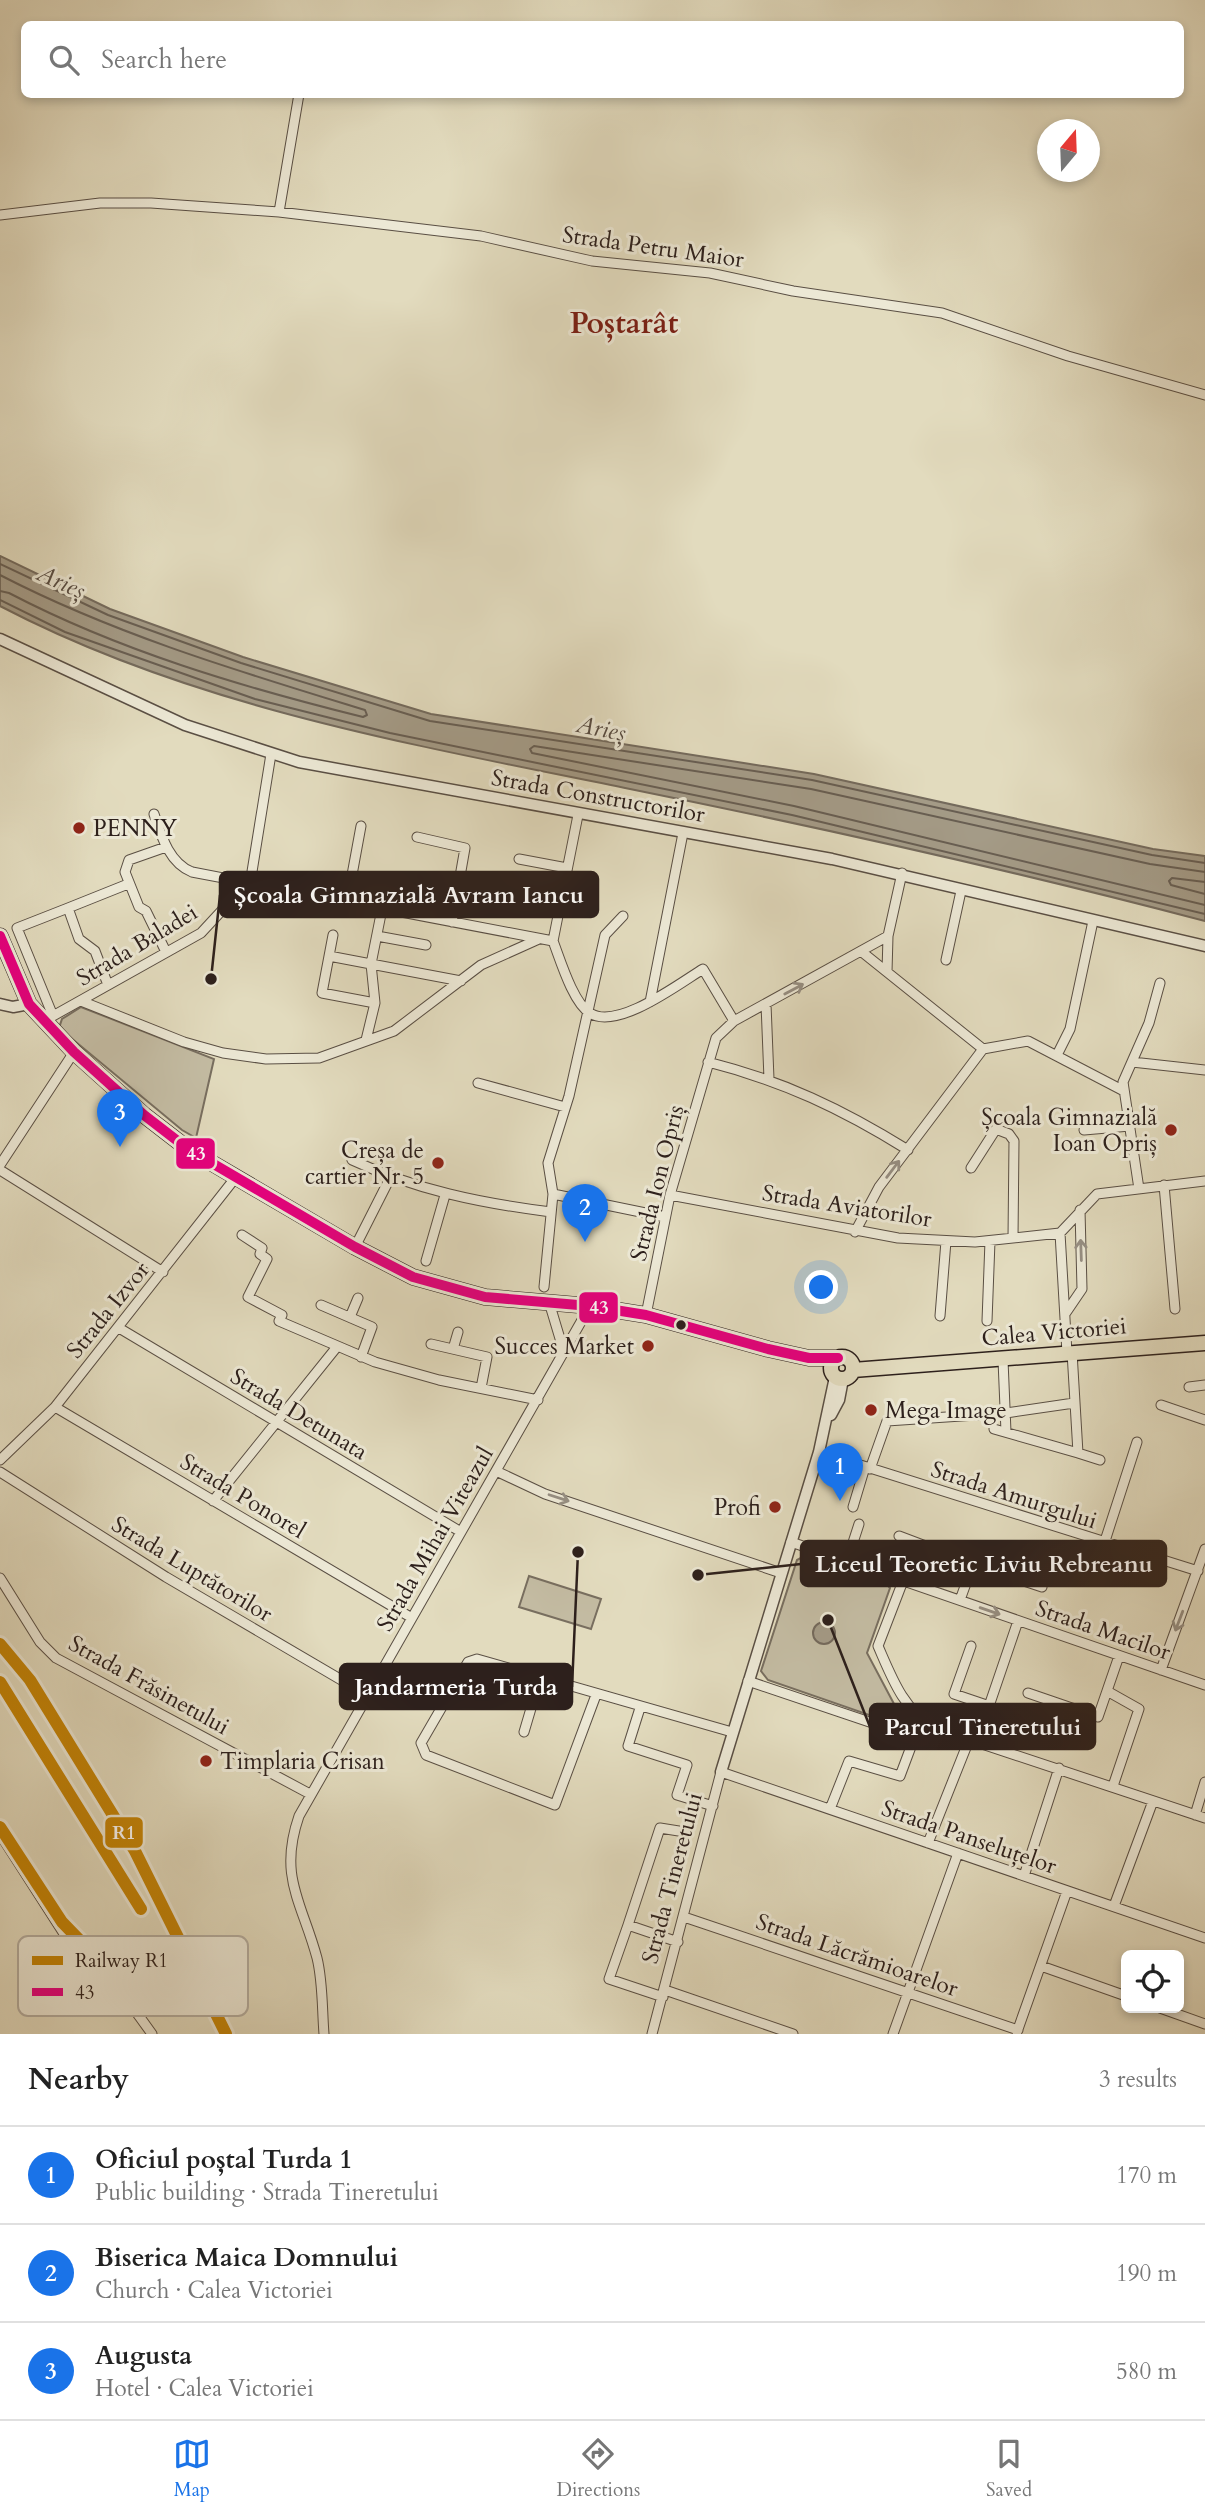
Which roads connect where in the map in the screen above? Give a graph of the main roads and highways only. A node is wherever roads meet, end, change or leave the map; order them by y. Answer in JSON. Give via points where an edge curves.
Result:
{"nodes":[{"id":1,"x":0,"y":936,"type":"edge"},
{"id":2,"x":1205,"y":1343,"type":"edge"}],
"edges":[{"from":1,"to":2,"type":"main road","name":"Calea Victoriei","via":[[29,1004],[144,1115],[188,1149],[355,1247],[436,1285],[485,1297],[646,1315],[841,1369]]}]}
